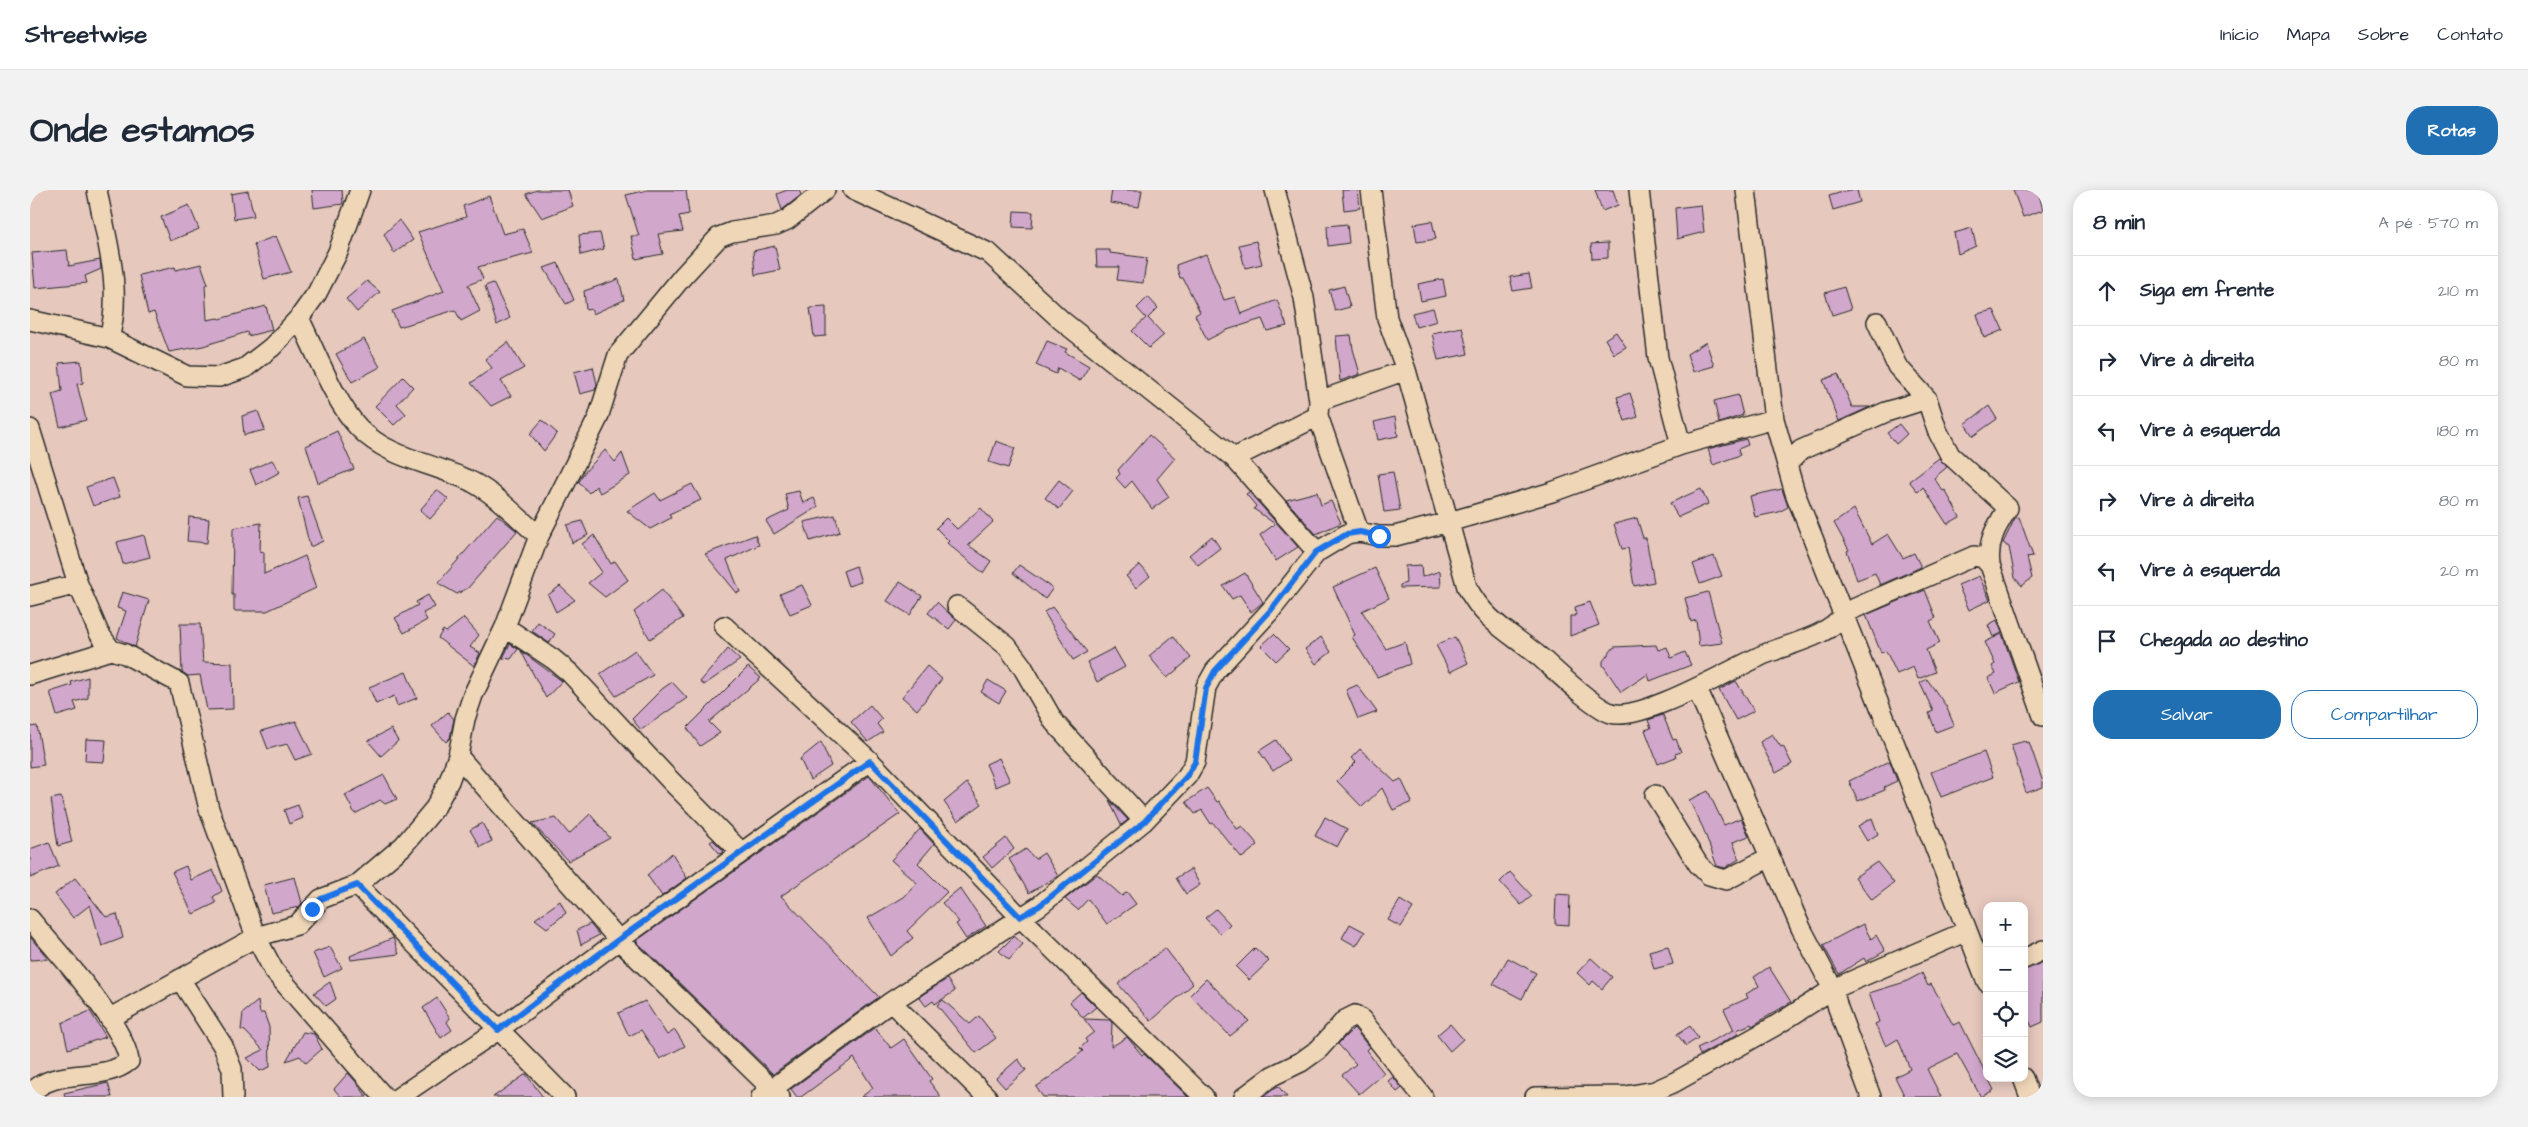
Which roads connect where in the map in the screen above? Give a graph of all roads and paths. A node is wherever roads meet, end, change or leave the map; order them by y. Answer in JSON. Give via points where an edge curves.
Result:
{"nodes":[{"id":1,"x":97,"y":190,"type":"edge"},
{"id":2,"x":360,"y":190,"type":"edge"},
{"id":3,"x":825,"y":190,"type":"edge"},
{"id":4,"x":853,"y":190,"type":"edge"},
{"id":5,"x":1275,"y":190,"type":"edge"},
{"id":6,"x":1370,"y":190,"type":"edge"},
{"id":7,"x":1639,"y":190,"type":"edge"},
{"id":8,"x":1746,"y":190,"type":"edge"},
{"id":9,"x":299,"y":318,"type":"junction"},
{"id":10,"x":30,"y":320,"type":"edge"},
{"id":11,"x":1877,"y":322,"type":"dead end"},
{"id":12,"x":109,"y":338,"type":"junction"},
{"id":13,"x":1406,"y":370,"type":"junction"},
{"id":14,"x":1927,"y":399,"type":"junction"},
{"id":15,"x":1318,"y":409,"type":"junction"},
{"id":16,"x":1774,"y":419,"type":"junction"},
{"id":17,"x":30,"y":429,"type":"edge"},
{"id":18,"x":1680,"y":445,"type":"junction"},
{"id":19,"x":1234,"y":458,"type":"junction"},
{"id":20,"x":1787,"y":464,"type":"junction"},
{"id":21,"x":1449,"y":522,"type":"junction"},
{"id":22,"x":1360,"y":532,"type":"junction"},
{"id":23,"x":538,"y":536,"type":"junction"},
{"id":24,"x":1316,"y":552,"type":"junction"},
{"id":25,"x":1990,"y":565,"type":"junction"},
{"id":26,"x":78,"y":584,"type":"junction"},
{"id":27,"x":30,"y":596,"type":"edge"},
{"id":28,"x":958,"y":606,"type":"dead end"},
{"id":29,"x":1844,"y":614,"type":"junction"},
{"id":30,"x":724,"y":626,"type":"dead end"},
{"id":31,"x":505,"y":627,"type":"junction"},
{"id":32,"x":112,"y":650,"type":"junction"},
{"id":33,"x":30,"y":675,"type":"edge"},
{"id":34,"x":1697,"y":689,"type":"junction"},
{"id":35,"x":2043,"y":716,"type":"edge"},
{"id":36,"x":458,"y":756,"type":"junction"},
{"id":37,"x":870,"y":761,"type":"junction"},
{"id":38,"x":1655,"y":795,"type":"dead end"},
{"id":39,"x":1144,"y":822,"type":"junction"},
{"id":40,"x":741,"y":852,"type":"junction"},
{"id":41,"x":1770,"y":857,"type":"junction"},
{"id":42,"x":357,"y":885,"type":"junction"},
{"id":43,"x":1020,"y":917,"type":"junction"},
{"id":44,"x":30,"y":919,"type":"edge"},
{"id":45,"x":1967,"y":931,"type":"junction"},
{"id":46,"x":256,"y":937,"type":"junction"},
{"id":47,"x":618,"y":940,"type":"junction"},
{"id":48,"x":2043,"y":950,"type":"edge"},
{"id":49,"x":2028,"y":957,"type":"edge"},
{"id":50,"x":1983,"y":968,"type":"edge"},
{"id":51,"x":180,"y":979,"type":"junction"},
{"id":52,"x":1833,"y":989,"type":"junction"},
{"id":53,"x":891,"y":1002,"type":"junction"},
{"id":54,"x":110,"y":1018,"type":"junction"},
{"id":55,"x":498,"y":1030,"type":"junction"},
{"id":56,"x":2024,"y":1082,"type":"edge"},
{"id":57,"x":30,"y":1094,"type":"edge"},
{"id":58,"x":771,"y":1094,"type":"edge"},
{"id":59,"x":233,"y":1097,"type":"edge"},
{"id":60,"x":384,"y":1097,"type":"edge"},
{"id":61,"x":399,"y":1097,"type":"edge"},
{"id":62,"x":565,"y":1097,"type":"edge"},
{"id":63,"x":987,"y":1097,"type":"edge"},
{"id":64,"x":1204,"y":1097,"type":"edge"},
{"id":65,"x":1244,"y":1097,"type":"edge"},
{"id":66,"x":1423,"y":1097,"type":"edge"},
{"id":67,"x":1534,"y":1097,"type":"edge"},
{"id":68,"x":1871,"y":1097,"type":"edge"},
{"id":69,"x":2030,"y":1097,"type":"edge"}],
"edges":[{"from":1,"to":12,"type":"street","via":[[116,299]]},
{"from":2,"to":9,"type":"street","via":[[338,252],[317,293]]},
{"from":3,"to":23,"type":"street","via":[[776,226],[732,232],[719,238],[683,276],[618,355],[598,418]]},
{"from":4,"to":19,"type":"street","via":[[989,253],[1061,320]]},
{"from":5,"to":15,"type":"street","via":[[1304,298]]},
{"from":6,"to":13,"type":"street","via":[[1387,318]]},
{"from":7,"to":18,"type":"street","via":[[1658,358]]},
{"from":8,"to":16,"type":"street"},
{"from":9,"to":12,"type":"street","via":[[272,348],[245,368],[219,377],[187,376]]},
{"from":9,"to":23,"type":"street","via":[[338,398],[358,427],[382,447],[473,483],[492,494]]},
{"from":10,"to":12,"type":"street"},
{"from":11,"to":14,"type":"street","via":[[1896,366]]},
{"from":13,"to":15,"type":"street"},
{"from":13,"to":21,"type":"street"},
{"from":14,"to":20,"type":"street","via":[[1886,412],[1801,450]]},
{"from":14,"to":25,"type":"street","via":[[1937,430],[1950,455],[2008,508],[1992,533]]},
{"from":15,"to":19,"type":"street"},
{"from":15,"to":22,"type":"street"},
{"from":16,"to":18,"type":"street"},
{"from":16,"to":20,"type":"street"},
{"from":17,"to":26,"type":"street"},
{"from":18,"to":21,"type":"street","via":[[1552,492]]},
{"from":19,"to":24,"type":"street"},
{"from":20,"to":29,"type":"street","via":[[1795,493]]},
{"from":21,"to":22,"type":"street","via":[[1395,536]]},
{"from":21,"to":34,"type":"street","via":[[1467,587],[1476,605],[1490,620],[1594,702],[1611,713],[1626,714]]},
{"from":22,"to":24,"type":"street","via":[[1347,534]]},
{"from":23,"to":31,"type":"street"},
{"from":24,"to":39,"type":"street","via":[[1271,610],[1215,671],[1206,688],[1195,762],[1187,776]]},
{"from":25,"to":29,"type":"street","via":[[1983,558],[1974,556]]},
{"from":25,"to":35,"type":"street"},
{"from":26,"to":27,"type":"street"},
{"from":26,"to":32,"type":"street","via":[[100,633]]},
{"from":28,"to":39,"type":"street","via":[[1007,646],[1054,722]]},
{"from":29,"to":34,"type":"street","via":[[1832,628],[1764,654]]},
{"from":29,"to":45,"type":"street"},
{"from":30,"to":37,"type":"street"},
{"from":31,"to":36,"type":"street","via":[[464,719]]},
{"from":31,"to":40,"type":"street","via":[[570,673]]},
{"from":32,"to":33,"type":"street"},
{"from":32,"to":46,"type":"street","via":[[179,683],[210,809]]},
{"from":34,"to":41,"type":"street"},
{"from":36,"to":42,"type":"street","via":[[434,808],[403,846]]},
{"from":36,"to":47,"type":"street"},
{"from":37,"to":40,"type":"street"},
{"from":37,"to":43,"type":"street"},
{"from":38,"to":41,"type":"street","via":[[1698,864],[1709,875],[1726,880]]},
{"from":39,"to":43,"type":"street","via":[[1039,906]]},
{"from":40,"to":47,"type":"street"},
{"from":41,"to":52,"type":"street","via":[[1801,928]]},
{"from":42,"to":46,"type":"street","via":[[321,899],[297,925]]},
{"from":42,"to":55,"type":"street"},
{"from":43,"to":53,"type":"street"},
{"from":43,"to":64,"type":"street"},
{"from":44,"to":54,"type":"street"},
{"from":45,"to":50,"type":"street"},
{"from":45,"to":52,"type":"street"},
{"from":46,"to":51,"type":"street"},
{"from":46,"to":60,"type":"street","via":[[274,971]]},
{"from":47,"to":55,"type":"street"},
{"from":47,"to":58,"type":"street"},
{"from":48,"to":49,"type":"street"},
{"from":51,"to":54,"type":"street"},
{"from":51,"to":59,"type":"street","via":[[223,1046],[232,1069]]},
{"from":52,"to":67,"type":"street","via":[[1775,1026],[1655,1091],[1626,1096]]},
{"from":52,"to":68,"type":"street"},
{"from":53,"to":58,"type":"street"},
{"from":53,"to":63,"type":"street"},
{"from":54,"to":57,"type":"street","via":[[127,1049],[129,1061],[120,1068],[50,1079]]},
{"from":55,"to":61,"type":"street"},
{"from":55,"to":62,"type":"street"},
{"from":56,"to":69,"type":"street"},
{"from":65,"to":66,"type":"street","via":[[1272,1076],[1319,1049],[1345,1020],[1355,1015]]}]}
